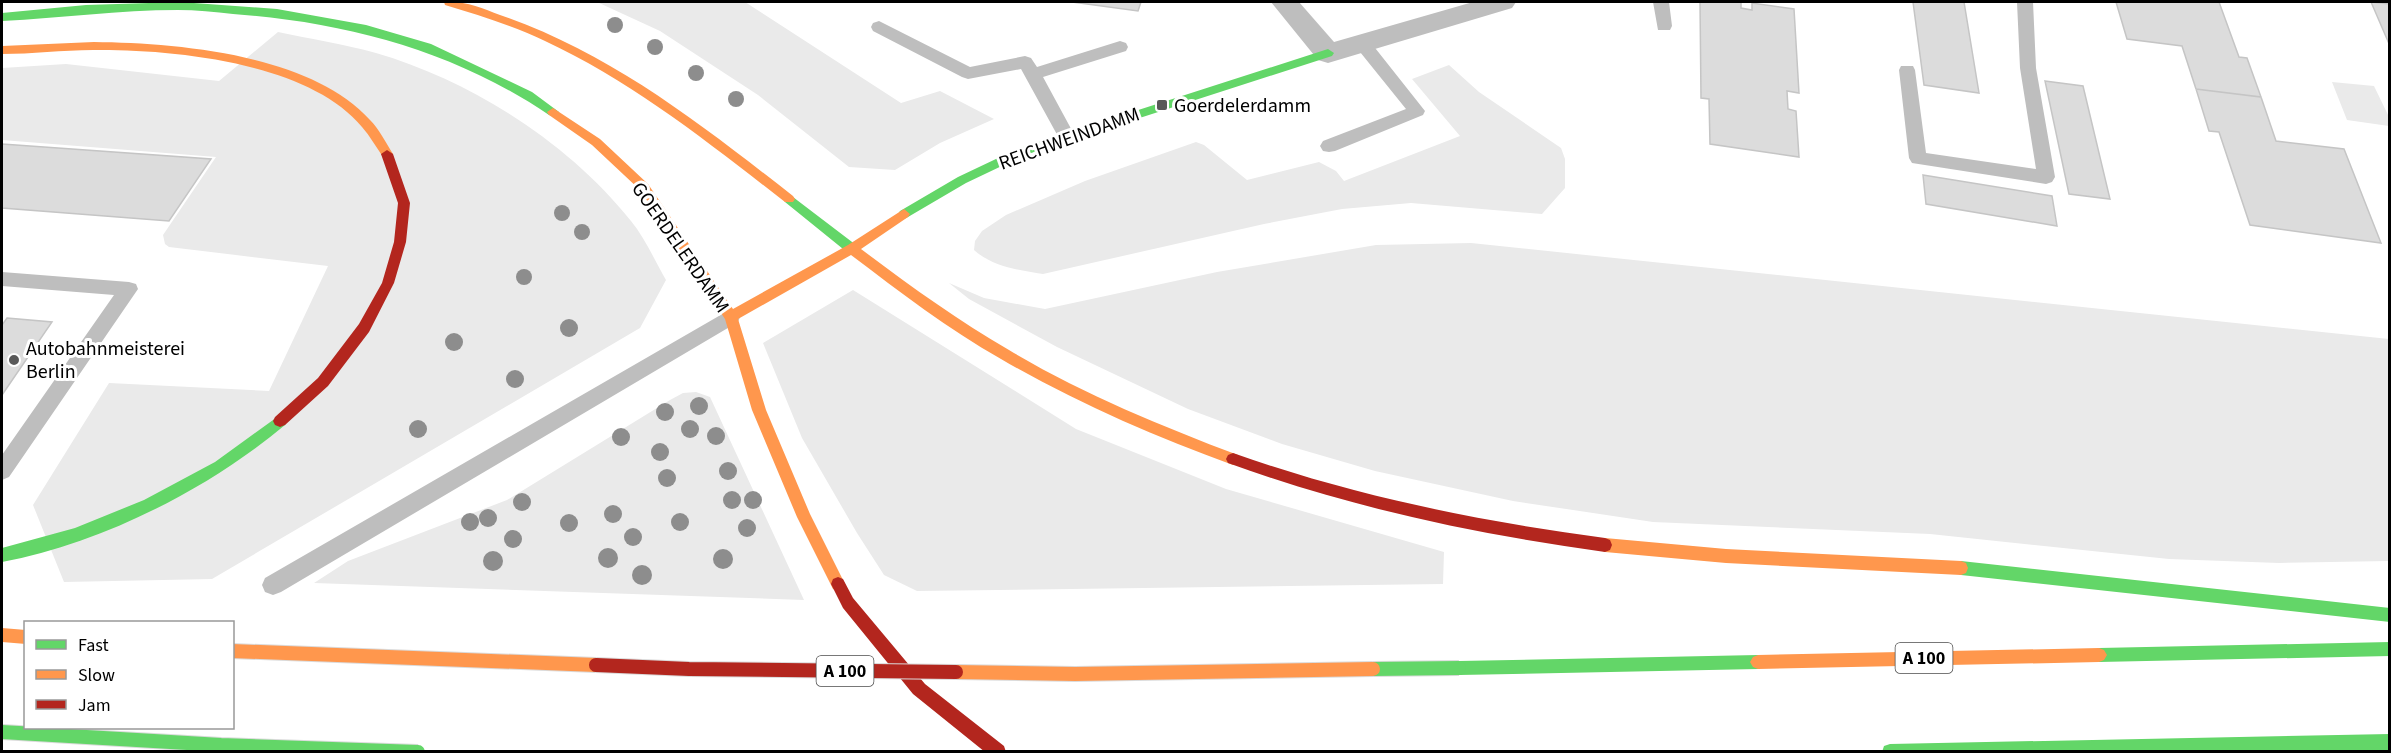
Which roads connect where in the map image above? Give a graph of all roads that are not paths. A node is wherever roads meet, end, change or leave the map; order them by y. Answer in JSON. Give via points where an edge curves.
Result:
{"nodes":[{"id":1,"x":449,"y":2,"type":"edge"},
{"id":2,"x":1284,"y":2,"type":"edge"},
{"id":3,"x":1503,"y":2,"type":"edge"},
{"id":4,"x":1660,"y":2,"type":"edge"},
{"id":5,"x":2025,"y":2,"type":"edge"},
{"id":6,"x":2,"y":17,"type":"edge"},
{"id":7,"x":1664,"y":26,"type":"dead end"},
{"id":8,"x":879,"y":27,"type":"dead end"},
{"id":9,"x":1362,"y":43,"type":"junction"},
{"id":10,"x":1120,"y":46,"type":"dead end"},
{"id":11,"x":2,"y":50,"type":"edge"},
{"id":12,"x":1328,"y":53,"type":"junction"},
{"id":13,"x":1907,"y":70,"type":"dead end"},
{"id":14,"x":1033,"y":74,"type":"junction"},
{"id":15,"x":1066,"y":136,"type":"junction"},
{"id":16,"x":1329,"y":146,"type":"dead end"},
{"id":17,"x":852,"y":249,"type":"junction"},
{"id":18,"x":2,"y":279,"type":"edge"},
{"id":19,"x":731,"y":317,"type":"junction"},
{"id":20,"x":2,"y":471,"type":"edge"},
{"id":21,"x":2,"y":555,"type":"edge"},
{"id":22,"x":273,"y":585,"type":"dead end"},
{"id":23,"x":2390,"y":615,"type":"edge"},
{"id":24,"x":2,"y":635,"type":"edge"},
{"id":25,"x":24,"y":637,"type":"edge"},
{"id":26,"x":2390,"y":649,"type":"edge"},
{"id":27,"x":234,"y":651,"type":"edge"},
{"id":28,"x":2,"y":732,"type":"edge"},
{"id":29,"x":2390,"y":742,"type":"edge"},
{"id":30,"x":418,"y":752,"type":"edge"},
{"id":31,"x":998,"y":752,"type":"edge"},
{"id":32,"x":1890,"y":752,"type":"edge"}],
"edges":[{"from":1,"to":17,"type":"main road","via":[[554,40],[633,84],[683,116]]},
{"from":2,"to":12,"type":"street"},
{"from":3,"to":9,"type":"street","name":"REICHWEINDAMM"},
{"from":4,"to":7,"type":"lane"},
{"from":5,"to":13,"type":"lane","via":[[2028,68],[2046,177],[1918,158]]},
{"from":6,"to":19,"type":"main road","name":"GOERDELERDAMM","via":[[180,6],[277,13],[362,28],[427,46],[528,95],[596,142],[644,187]]},
{"from":8,"to":14,"type":"lane","via":[[968,73],[1025,62]]},
{"from":9,"to":12,"type":"street","name":"REICHWEINDAMM"},
{"from":9,"to":16,"type":"lane","via":[[1417,111]]},
{"from":10,"to":14,"type":"lane"},
{"from":11,"to":21,"type":"main road","via":[[105,46],[227,58],[294,76],[359,116],[381,141],[404,203],[400,242],[388,284],[364,328],[323,382],[275,426],[217,468],[124,517],[46,545]]},
{"from":12,"to":15,"type":"main road","name":"REICHWEINDAMM"},
{"from":14,"to":15,"type":"lane"},
{"from":15,"to":17,"type":"main road","name":"REICHWEINDAMM","via":[[962,180]]},
{"from":17,"to":19,"type":"main road","name":"REICHWEINDAMM"},
{"from":17,"to":23,"type":"main road","via":[[914,296],[1015,361],[1110,408],[1278,475],[1360,499],[1545,536],[1647,549],[1759,560],[1953,568]]},
{"from":18,"to":20,"type":"lane","via":[[129,290]]},
{"from":19,"to":22,"type":"lane","name":"GOERDELERDAMM"},
{"from":19,"to":31,"type":"main road","via":[[759,411],[804,517],[848,603],[919,688]]},
{"from":24,"to":25,"type":"main road"},
{"from":26,"to":27,"type":"main road","number":"A 100","bridge":true,"via":[[1075,674],[689,669]]},
{"from":28,"to":30,"type":"main road","bridge":true},
{"from":29,"to":32,"type":"main road"}]}
